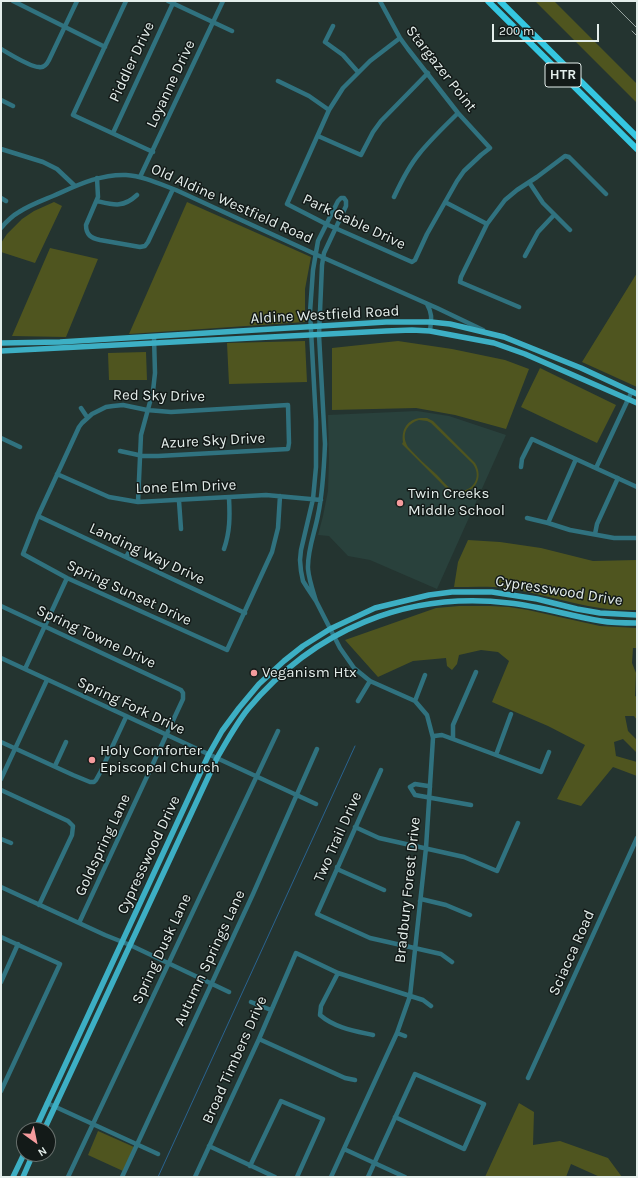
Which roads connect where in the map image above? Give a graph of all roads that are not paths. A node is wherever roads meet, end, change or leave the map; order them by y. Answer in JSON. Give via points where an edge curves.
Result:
{"nodes":[{"id":1,"x":13,"y":1,"type":"edge"},
{"id":2,"x":77,"y":1,"type":"edge"},
{"id":3,"x":126,"y":1,"type":"edge"},
{"id":4,"x":223,"y":1,"type":"edge"},
{"id":5,"x":380,"y":1,"type":"edge"},
{"id":6,"x":488,"y":1,"type":"edge"},
{"id":7,"x":500,"y":1,"type":"edge"},
{"id":8,"x":172,"y":2,"type":"edge"},
{"id":9,"x":213,"y":22,"type":"junction"},
{"id":10,"x":334,"y":26,"type":"dead end"},
{"id":11,"x":64,"y":27,"type":"junction"},
{"id":12,"x":232,"y":31,"type":"dead end"},
{"id":13,"x":400,"y":38,"type":"junction"},
{"id":14,"x":105,"y":47,"type":"junction"},
{"id":15,"x":1,"y":49,"type":"edge"},
{"id":16,"x":358,"y":72,"type":"junction"},
{"id":17,"x":428,"y":73,"type":"junction"},
{"id":18,"x":278,"y":80,"type":"dead end"},
{"id":19,"x":1,"y":100,"type":"edge"},
{"id":20,"x":13,"y":106,"type":"dead end"},
{"id":21,"x":329,"y":110,"type":"junction"},
{"id":22,"x":458,"y":113,"type":"junction"},
{"id":23,"x":113,"y":133,"type":"junction"},
{"id":24,"x":318,"y":136,"type":"junction"},
{"id":25,"x":637,"y":137,"type":"edge"},
{"id":26,"x":1,"y":149,"type":"edge"},
{"id":27,"x":637,"y":149,"type":"edge"},
{"id":28,"x":152,"y":152,"type":"junction"},
{"id":29,"x":140,"y":177,"type":"junction"},
{"id":30,"x":97,"y":178,"type":"junction"},
{"id":31,"x":529,"y":182,"type":"junction"},
{"id":32,"x":75,"y":186,"type":"junction"},
{"id":33,"x":173,"y":189,"type":"junction"},
{"id":34,"x":606,"y":194,"type":"dead end"},
{"id":35,"x":138,"y":195,"type":"dead end"},
{"id":36,"x":394,"y":197,"type":"dead end"},
{"id":37,"x":1,"y":198,"type":"edge"},
{"id":38,"x":6,"y":201,"type":"dead end"},
{"id":39,"x":97,"y":201,"type":"junction"},
{"id":40,"x":444,"y":202,"type":"junction"},
{"id":41,"x":554,"y":215,"type":"junction"},
{"id":42,"x":326,"y":224,"type":"junction"},
{"id":43,"x":488,"y":224,"type":"junction"},
{"id":44,"x":1,"y":228,"type":"edge"},
{"id":45,"x":336,"y":228,"type":"junction"},
{"id":46,"x":570,"y":230,"type":"dead end"},
{"id":47,"x":315,"y":254,"type":"junction"},
{"id":48,"x":525,"y":256,"type":"dead end"},
{"id":49,"x":323,"y":258,"type":"junction"},
{"id":50,"x":427,"y":304,"type":"junction"},
{"id":51,"x":519,"y":307,"type":"dead end"},
{"id":52,"x":386,"y":322,"type":"junction"},
{"id":53,"x":431,"y":322,"type":"junction"},
{"id":54,"x":319,"y":326,"type":"junction"},
{"id":55,"x":311,"y":327,"type":"junction"},
{"id":56,"x":250,"y":331,"type":"junction"},
{"id":57,"x":386,"y":331,"type":"junction"},
{"id":58,"x":430,"y":331,"type":"junction"},
{"id":59,"x":484,"y":331,"type":"junction"},
{"id":60,"x":201,"y":334,"type":"junction"},
{"id":61,"x":311,"y":335,"type":"junction"},
{"id":62,"x":319,"y":335,"type":"junction"},
{"id":63,"x":250,"y":338,"type":"junction"},
{"id":64,"x":154,"y":340,"type":"junction"},
{"id":65,"x":202,"y":341,"type":"junction"},
{"id":66,"x":55,"y":342,"type":"junction"},
{"id":67,"x":1,"y":343,"type":"edge"},
{"id":68,"x":109,"y":343,"type":"junction"},
{"id":69,"x":56,"y":349,"type":"junction"},
{"id":70,"x":1,"y":351,"type":"edge"},
{"id":71,"x":548,"y":355,"type":"junction"},
{"id":72,"x":544,"y":362,"type":"junction"},
{"id":73,"x":635,"y":392,"type":"edge"},
{"id":74,"x":629,"y":399,"type":"junction"},
{"id":75,"x":637,"y":403,"type":"edge"},
{"id":76,"x":81,"y":408,"type":"dead end"},
{"id":77,"x":147,"y":410,"type":"junction"},
{"id":78,"x":87,"y":417,"type":"junction"},
{"id":79,"x":316,"y":421,"type":"junction"},
{"id":80,"x":324,"y":421,"type":"junction"},
{"id":81,"x":1,"y":438,"type":"edge"},
{"id":82,"x":20,"y":447,"type":"dead end"},
{"id":83,"x":288,"y":449,"type":"joint"},
{"id":84,"x":120,"y":451,"type":"dead end"},
{"id":85,"x":140,"y":456,"type":"junction"},
{"id":86,"x":576,"y":459,"type":"junction"},
{"id":87,"x":521,"y":467,"type":"dead end"},
{"id":88,"x":596,"y":468,"type":"junction"},
{"id":89,"x":57,"y":474,"type":"junction"},
{"id":90,"x":618,"y":478,"type":"junction"},
{"id":91,"x":637,"y":487,"type":"edge"},
{"id":92,"x":280,"y":496,"type":"junction"},
{"id":93,"x":229,"y":498,"type":"junction"},
{"id":94,"x":313,"y":499,"type":"junction"},
{"id":95,"x":321,"y":500,"type":"junction"},
{"id":96,"x":179,"y":501,"type":"junction"},
{"id":97,"x":138,"y":502,"type":"junction"},
{"id":98,"x":38,"y":516,"type":"junction"},
{"id":99,"x":527,"y":518,"type":"dead end"},
{"id":100,"x":308,"y":523,"type":"junction"},
{"id":101,"x":548,"y":523,"type":"junction"},
{"id":102,"x":316,"y":524,"type":"junction"},
{"id":103,"x":181,"y":529,"type":"dead end"},
{"id":104,"x":595,"y":534,"type":"junction"},
{"id":105,"x":637,"y":538,"type":"edge"},
{"id":106,"x":132,"y":547,"type":"dead end"},
{"id":107,"x":224,"y":549,"type":"dead end"},
{"id":108,"x":126,"y":557,"type":"junction"},
{"id":109,"x":67,"y":578,"type":"junction"},
{"id":110,"x":465,"y":592,"type":"junction"},
{"id":111,"x":537,"y":599,"type":"junction"},
{"id":112,"x":465,"y":601,"type":"junction"},
{"id":113,"x":316,"y":602,"type":"junction"},
{"id":114,"x":394,"y":602,"type":"junction"},
{"id":115,"x":1,"y":606,"type":"edge"},
{"id":116,"x":534,"y":607,"type":"junction"},
{"id":117,"x":395,"y":611,"type":"junction"},
{"id":118,"x":245,"y":613,"type":"junction"},
{"id":119,"x":610,"y":614,"type":"junction"},
{"id":120,"x":637,"y":615,"type":"edge"},
{"id":121,"x":607,"y":622,"type":"junction"},
{"id":122,"x":637,"y":623,"type":"edge"},
{"id":123,"x":45,"y":626,"type":"junction"},
{"id":124,"x":330,"y":629,"type":"junction"},
{"id":125,"x":334,"y":636,"type":"junction"},
{"id":126,"x":1,"y":658,"type":"edge"},
{"id":127,"x":25,"y":669,"type":"junction"},
{"id":128,"x":476,"y":672,"type":"dead end"},
{"id":129,"x":425,"y":675,"type":"dead end"},
{"id":130,"x":47,"y":680,"type":"junction"},
{"id":131,"x":370,"y":681,"type":"junction"},
{"id":132,"x":260,"y":682,"type":"junction"},
{"id":133,"x":267,"y":688,"type":"junction"},
{"id":134,"x":181,"y":690,"type":"joint"},
{"id":135,"x":358,"y":701,"type":"dead end"},
{"id":136,"x":415,"y":701,"type":"junction"},
{"id":137,"x":511,"y":714,"type":"dead end"},
{"id":138,"x":126,"y":717,"type":"junction"},
{"id":139,"x":278,"y":731,"type":"dead end"},
{"id":140,"x":167,"y":736,"type":"junction"},
{"id":141,"x":433,"y":738,"type":"junction"},
{"id":142,"x":453,"y":739,"type":"junction"},
{"id":143,"x":1,"y":742,"type":"edge"},
{"id":144,"x":66,"y":742,"type":"dead end"},
{"id":145,"x":15,"y":748,"type":"junction"},
{"id":146,"x":317,"y":749,"type":"dead end"},
{"id":147,"x":549,"y":752,"type":"dead end"},
{"id":148,"x":208,"y":754,"type":"junction"},
{"id":149,"x":496,"y":755,"type":"junction"},
{"id":150,"x":216,"y":758,"type":"junction"},
{"id":151,"x":55,"y":766,"type":"junction"},
{"id":152,"x":381,"y":770,"type":"dead end"},
{"id":153,"x":256,"y":777,"type":"junction"},
{"id":154,"x":1,"y":779,"type":"edge"},
{"id":155,"x":430,"y":787,"type":"junction"},
{"id":156,"x":1,"y":790,"type":"edge"},
{"id":157,"x":297,"y":796,"type":"junction"},
{"id":158,"x":430,"y":797,"type":"junction"},
{"id":159,"x":316,"y":804,"type":"dead end"},
{"id":160,"x":471,"y":805,"type":"dead end"},
{"id":161,"x":518,"y":823,"type":"dead end"},
{"id":162,"x":355,"y":827,"type":"junction"},
{"id":163,"x":1,"y":838,"type":"edge"},
{"id":164,"x":637,"y":838,"type":"edge"},
{"id":165,"x":11,"y":843,"type":"dead end"},
{"id":166,"x":167,"y":845,"type":"junction"},
{"id":167,"x":426,"y":848,"type":"junction"},
{"id":168,"x":174,"y":849,"type":"junction"},
{"id":169,"x":337,"y":868,"type":"junction"},
{"id":170,"x":1,"y":887,"type":"edge"},
{"id":171,"x":384,"y":890,"type":"dead end"},
{"id":172,"x":420,"y":901,"type":"junction"},
{"id":173,"x":39,"y":905,"type":"junction"},
{"id":174,"x":470,"y":915,"type":"dead end"},
{"id":175,"x":80,"y":923,"type":"junction"},
{"id":176,"x":1,"y":937,"type":"edge"},
{"id":177,"x":122,"y":942,"type":"junction"},
{"id":178,"x":18,"y":944,"type":"junction"},
{"id":179,"x":130,"y":945,"type":"junction"},
{"id":180,"x":415,"y":947,"type":"junction"},
{"id":181,"x":452,"y":962,"type":"dead end"},
{"id":182,"x":168,"y":964,"type":"junction"},
{"id":183,"x":338,"y":973,"type":"junction"},
{"id":184,"x":1,"y":982,"type":"edge"},
{"id":185,"x":212,"y":984,"type":"junction"},
{"id":186,"x":229,"y":992,"type":"dead end"},
{"id":187,"x":410,"y":996,"type":"junction"},
{"id":188,"x":251,"y":1002,"type":"dead end"},
{"id":189,"x":431,"y":1006,"type":"dead end"},
{"id":190,"x":270,"y":1010,"type":"junction"},
{"id":191,"x":84,"y":1022,"type":"junction"},
{"id":192,"x":92,"y":1026,"type":"junction"},
{"id":193,"x":397,"y":1033,"type":"junction"},
{"id":194,"x":373,"y":1035,"type":"dead end"},
{"id":195,"x":405,"y":1036,"type":"dead end"},
{"id":196,"x":259,"y":1039,"type":"junction"},
{"id":197,"x":528,"y":1078,"type":"dead end"},
{"id":198,"x":355,"y":1080,"type":"dead end"},
{"id":199,"x":1,"y":1091,"type":"edge"},
{"id":200,"x":47,"y":1103,"type":"junction"},
{"id":201,"x":55,"y":1106,"type":"junction"},
{"id":202,"x":395,"y":1117,"type":"junction"},
{"id":203,"x":39,"y":1122,"type":"edge"},
{"id":204,"x":48,"y":1122,"type":"edge"},
{"id":205,"x":93,"y":1125,"type":"junction"},
{"id":206,"x":138,"y":1144,"type":"junction"},
{"id":207,"x":209,"y":1146,"type":"junction"},
{"id":208,"x":344,"y":1149,"type":"junction"},
{"id":209,"x":158,"y":1154,"type":"dead end"},
{"id":210,"x":20,"y":1162,"type":"edge"},
{"id":211,"x":30,"y":1162,"type":"edge"},
{"id":212,"x":374,"y":1163,"type":"junction"},
{"id":213,"x":250,"y":1166,"type":"junction"},
{"id":214,"x":13,"y":1177,"type":"edge"},
{"id":215,"x":23,"y":1177,"type":"edge"},
{"id":216,"x":68,"y":1177,"type":"edge"},
{"id":217,"x":122,"y":1177,"type":"edge"},
{"id":218,"x":195,"y":1177,"type":"edge"},
{"id":219,"x":275,"y":1177,"type":"edge"},
{"id":220,"x":297,"y":1177,"type":"edge"},
{"id":221,"x":331,"y":1177,"type":"edge"},
{"id":222,"x":368,"y":1177,"type":"edge"},
{"id":223,"x":405,"y":1177,"type":"edge"}],
"edges":[{"from":1,"to":11,"type":"street"},
{"from":2,"to":11,"type":"street"},
{"from":3,"to":14,"type":"street"},
{"from":4,"to":9,"type":"street","name":"Loyanne Drive"},
{"from":5,"to":13,"type":"street","name":"Stargazer Point"},
{"from":6,"to":27,"type":"highway","number":"HTR"},
{"from":7,"to":25,"type":"highway","number":"HTR"},
{"from":8,"to":9,"type":"street"},
{"from":8,"to":23,"type":"street","name":"Piddler Drive"},
{"from":9,"to":12,"type":"street"},
{"from":9,"to":28,"type":"street","name":"Loyanne Drive"},
{"from":10,"to":16,"type":"street","via":[[325,42],[343,55]]},
{"from":11,"to":14,"type":"street"},
{"from":11,"to":15,"type":"street","via":[[47,64],[40,67]]},
{"from":13,"to":16,"type":"street"},
{"from":13,"to":17,"type":"street","name":"Stargazer Point"},
{"from":14,"to":23,"type":"street","via":[[73,115]]},
{"from":16,"to":21,"type":"street","via":[[343,88]]},
{"from":17,"to":22,"type":"street","name":"Stargazer Point"},
{"from":17,"to":24,"type":"street","via":[[381,121],[361,155]]},
{"from":18,"to":21,"type":"street"},
{"from":19,"to":20,"type":"street"},
{"from":21,"to":24,"type":"street"},
{"from":22,"to":36,"type":"street","via":[[419,154]]},
{"from":22,"to":40,"type":"street","name":"Stargazer Point","via":[[490,148],[464,172]]},
{"from":23,"to":28,"type":"street"},
{"from":24,"to":42,"type":"street","name":"Park Gable Drive","via":[[287,204]]},
{"from":26,"to":32,"type":"street","via":[[57,168]]},
{"from":28,"to":29,"type":"street","name":"Loyanne Drive"},
{"from":29,"to":30,"type":"street","name":"Old Aldine Westfield Road","via":[[116,175]]},
{"from":29,"to":33,"type":"street","name":"Old Aldine Westfield Road"},
{"from":30,"to":32,"type":"street","name":"Old Aldine Westfield Road"},
{"from":30,"to":39,"type":"street"},
{"from":31,"to":34,"type":"street","via":[[565,156]]},
{"from":31,"to":41,"type":"street"},
{"from":31,"to":43,"type":"street","via":[[505,200]]},
{"from":32,"to":44,"type":"street","name":"Old Aldine Westfield Road","via":[[19,212]]},
{"from":33,"to":39,"type":"street","via":[[145,246],[100,240],[90,236],[86,225]]},
{"from":33,"to":47,"type":"street","name":"Old Aldine Westfield Road"},
{"from":35,"to":39,"type":"street","via":[[126,204]]},
{"from":37,"to":38,"type":"street"},
{"from":40,"to":43,"type":"street"},
{"from":40,"to":45,"type":"street","name":"Park Gable Drive","via":[[412,262]]},
{"from":41,"to":46,"type":"street"},
{"from":41,"to":48,"type":"street","via":[[538,232]]},
{"from":42,"to":45,"type":"street","name":"Park Gable Drive"},
{"from":42,"to":45,"type":"street","via":[[338,201],[344,198],[346,206]]},
{"from":42,"to":47,"type":"street"},
{"from":43,"to":51,"type":"street","via":[[460,277],[460,282]]},
{"from":45,"to":49,"type":"street"},
{"from":47,"to":49,"type":"street","name":"Old Aldine Westfield Road"},
{"from":47,"to":55,"type":"street"},
{"from":49,"to":50,"type":"street","name":"Old Aldine Westfield Road"},
{"from":49,"to":54,"type":"street"},
{"from":50,"to":53,"type":"street","via":[[432,315]]},
{"from":50,"to":59,"type":"street","name":"Old Aldine Westfield Road"},
{"from":52,"to":53,"type":"main road","name":"Aldine Westfield Road"},
{"from":52,"to":54,"type":"main road","name":"Aldine Westfield Road"},
{"from":52,"to":57,"type":"main road"},
{"from":53,"to":58,"type":"street"},
{"from":53,"to":59,"type":"main road","name":"Aldine Westfield Road"},
{"from":54,"to":55,"type":"main road","name":"Aldine Westfield Road"},
{"from":54,"to":62,"type":"street"},
{"from":55,"to":56,"type":"main road","name":"Aldine Westfield Road"},
{"from":55,"to":61,"type":"street"},
{"from":56,"to":60,"type":"main road","name":"Aldine Westfield Road"},
{"from":56,"to":63,"type":"main road"},
{"from":57,"to":58,"type":"main road","name":"Aldine Westfield Road"},
{"from":57,"to":62,"type":"main road","name":"Aldine Westfield Road"},
{"from":58,"to":72,"type":"main road","name":"Aldine Westfield Road","via":[[494,343]]},
{"from":59,"to":71,"type":"main road","name":"Aldine Westfield Road"},
{"from":60,"to":64,"type":"main road","name":"Aldine Westfield Road"},
{"from":60,"to":65,"type":"main road"},
{"from":61,"to":62,"type":"main road","name":"Aldine Westfield Road"},
{"from":61,"to":63,"type":"main road","name":"Aldine Westfield Road"},
{"from":61,"to":79,"type":"street"},
{"from":62,"to":80,"type":"street"},
{"from":63,"to":65,"type":"main road","name":"Aldine Westfield Road"},
{"from":64,"to":65,"type":"main road","name":"Aldine Westfield Road"},
{"from":64,"to":68,"type":"main road","name":"Aldine Westfield Road"},
{"from":64,"to":77,"type":"street","via":[[154,384]]},
{"from":66,"to":67,"type":"main road","name":"Aldine Westfield Road"},
{"from":66,"to":68,"type":"main road","name":"Aldine Westfield Road"},
{"from":66,"to":69,"type":"main road"},
{"from":68,"to":69,"type":"main road","name":"Aldine Westfield Road"},
{"from":69,"to":70,"type":"main road","name":"Aldine Westfield Road"},
{"from":71,"to":72,"type":"main road"},
{"from":71,"to":73,"type":"main road","name":"Aldine Westfield Road"},
{"from":72,"to":74,"type":"main road","name":"Aldine Westfield Road"},
{"from":73,"to":74,"type":"street"},
{"from":74,"to":75,"type":"main road","name":"Aldine Westfield Road"},
{"from":74,"to":88,"type":"street"},
{"from":76,"to":78,"type":"street"},
{"from":77,"to":78,"type":"street","name":"Red Sky Drive","via":[[123,405],[113,406]]},
{"from":77,"to":83,"type":"street","name":"Red Sky Drive","via":[[171,412],[288,405]]},
{"from":77,"to":85,"type":"street","via":[[141,435]]},
{"from":78,"to":89,"type":"street","via":[[79,427]]},
{"from":79,"to":80,"type":"street"},
{"from":79,"to":94,"type":"street"},
{"from":80,"to":95,"type":"street"},
{"from":81,"to":82,"type":"street"},
{"from":83,"to":85,"type":"street","name":"Azure Sky Drive"},
{"from":84,"to":85,"type":"street","name":"Azure Sky Drive"},
{"from":85,"to":97,"type":"street"},
{"from":86,"to":87,"type":"street","via":[[532,439],[522,458]]},
{"from":86,"to":88,"type":"street"},
{"from":86,"to":101,"type":"street"},
{"from":88,"to":90,"type":"street"},
{"from":89,"to":97,"type":"street","name":"Lone Elm Drive","via":[[109,497]]},
{"from":89,"to":98,"type":"street"},
{"from":90,"to":91,"type":"street"},
{"from":90,"to":104,"type":"street"},
{"from":92,"to":93,"type":"street","name":"Lone Elm Drive"},
{"from":92,"to":94,"type":"street","name":"Lone Elm Drive"},
{"from":92,"to":118,"type":"street","via":[[275,542]]},
{"from":93,"to":96,"type":"street","name":"Lone Elm Drive"},
{"from":93,"to":107,"type":"street","via":[[230,527]]},
{"from":94,"to":95,"type":"street","name":"Lone Elm Drive"},
{"from":94,"to":100,"type":"street"},
{"from":95,"to":102,"type":"street"},
{"from":96,"to":97,"type":"street","name":"Lone Elm Drive"},
{"from":96,"to":103,"type":"street"},
{"from":98,"to":108,"type":"street","name":"Landing Way Drive"},
{"from":98,"to":109,"type":"street","name":"Spring Sunset Drive","via":[[23,554]]},
{"from":99,"to":101,"type":"street"},
{"from":100,"to":102,"type":"street"},
{"from":100,"to":113,"type":"street","via":[[301,550],[301,571],[303,581]]},
{"from":101,"to":104,"type":"street"},
{"from":102,"to":113,"type":"street","via":[[308,569]]},
{"from":104,"to":105,"type":"street","via":[[614,538]]},
{"from":106,"to":108,"type":"street"},
{"from":108,"to":118,"type":"street","name":"Landing Way Drive"},
{"from":109,"to":118,"type":"street","name":"Spring Sunset Drive","via":[[227,650]]},
{"from":109,"to":123,"type":"street"},
{"from":110,"to":111,"type":"main road","name":"Cypresswood Drive","via":[[492,592]]},
{"from":110,"to":112,"type":"main road"},
{"from":110,"to":114,"type":"main road","name":"Cypresswood Drive","via":[[429,595]]},
{"from":111,"to":116,"type":"main road"},
{"from":111,"to":119,"type":"main road","name":"Cypresswood Drive"},
{"from":112,"to":116,"type":"main road","name":"Cypresswood Drive","via":[[490,601]]},
{"from":112,"to":117,"type":"main road","name":"Cypresswood Drive"},
{"from":113,"to":124,"type":"street","name":"Bradbury Forest Drive"},
{"from":114,"to":117,"type":"main road"},
{"from":114,"to":124,"type":"main road","name":"Cypresswood Drive"},
{"from":115,"to":123,"type":"street","name":"Spring Towne Drive"},
{"from":116,"to":121,"type":"main road","name":"Cypresswood Drive"},
{"from":117,"to":125,"type":"main road","name":"Cypresswood Drive"},
{"from":119,"to":120,"type":"main road","name":"Cypresswood Drive"},
{"from":119,"to":121,"type":"main road"},
{"from":121,"to":122,"type":"main road","name":"Cypresswood Drive"},
{"from":123,"to":127,"type":"street"},
{"from":123,"to":134,"type":"street","name":"Spring Towne Drive"},
{"from":124,"to":125,"type":"street","name":"Bradbury Forest Drive"},
{"from":124,"to":132,"type":"main road","name":"Cypresswood Drive","via":[[293,653]]},
{"from":125,"to":131,"type":"street","name":"Bradbury Forest Drive","via":[[354,668]]},
{"from":125,"to":133,"type":"main road","name":"Cypresswood Drive","via":[[305,655]]},
{"from":126,"to":127,"type":"street","name":"Spring Fork Drive"},
{"from":127,"to":130,"type":"street","name":"Spring Fork Drive"},
{"from":128,"to":142,"type":"street","via":[[453,725]]},
{"from":129,"to":136,"type":"street"},
{"from":130,"to":138,"type":"street","name":"Spring Fork Drive"},
{"from":130,"to":145,"type":"street"},
{"from":131,"to":135,"type":"street"},
{"from":131,"to":136,"type":"street","name":"Bradbury Forest Drive"},
{"from":132,"to":133,"type":"main road"},
{"from":132,"to":148,"type":"main road","name":"Cypresswood Drive"},
{"from":133,"to":150,"type":"main road","name":"Cypresswood Drive","via":[[247,710]]},
{"from":134,"to":140,"type":"street","name":"Goldspring Lane","via":[[183,699]]},
{"from":136,"to":141,"type":"street","name":"Bradbury Forest Drive","via":[[427,715]]},
{"from":137,"to":149,"type":"street"},
{"from":138,"to":140,"type":"street","name":"Spring Fork Drive"},
{"from":138,"to":151,"type":"street","via":[[94,782]]},
{"from":139,"to":153,"type":"street","name":"Spring Dusk Lane"},
{"from":140,"to":148,"type":"street","name":"Spring Fork Drive"},
{"from":140,"to":175,"type":"street","name":"Goldspring Lane"},
{"from":141,"to":142,"type":"street","via":[[442,735]]},
{"from":141,"to":155,"type":"street","name":"Bradbury Forest Drive"},
{"from":142,"to":149,"type":"street"},
{"from":143,"to":145,"type":"street"},
{"from":144,"to":151,"type":"street"},
{"from":145,"to":151,"type":"street"},
{"from":145,"to":154,"type":"street"},
{"from":146,"to":157,"type":"street","name":"Autumn Springs Lane"},
{"from":147,"to":149,"type":"street","via":[[541,772]]},
{"from":148,"to":150,"type":"street","name":"Spring Fork Drive"},
{"from":148,"to":166,"type":"main road","name":"Cypresswood Drive"},
{"from":150,"to":153,"type":"street","name":"Spring Fork Drive"},
{"from":150,"to":168,"type":"main road","name":"Cypresswood Drive"},
{"from":152,"to":162,"type":"street","name":"Two Trail Drive"},
{"from":153,"to":157,"type":"street","name":"Spring Fork Drive"},
{"from":153,"to":182,"type":"street","name":"Spring Dusk Lane"},
{"from":155,"to":158,"type":"street","name":"Bradbury Forest Drive"},
{"from":155,"to":158,"type":"street","via":[[415,784],[410,787],[415,795]]},
{"from":156,"to":173,"type":"street","via":[[68,821],[73,826],[72,835]]},
{"from":157,"to":159,"type":"street","name":"Spring Fork Drive"},
{"from":157,"to":185,"type":"street","name":"Autumn Springs Lane"},
{"from":158,"to":160,"type":"street"},
{"from":158,"to":167,"type":"street","name":"Bradbury Forest Drive"},
{"from":161,"to":167,"type":"street","via":[[497,871],[464,857]]},
{"from":162,"to":167,"type":"street","via":[[379,838]]},
{"from":162,"to":169,"type":"street","name":"Two Trail Drive"},
{"from":163,"to":165,"type":"street"},
{"from":164,"to":197,"type":"street","name":"Sciacca Road"},
{"from":166,"to":168,"type":"main road"},
{"from":166,"to":177,"type":"main road","name":"Cypresswood Drive"},
{"from":167,"to":172,"type":"street","name":"Bradbury Forest Drive"},
{"from":168,"to":179,"type":"main road","name":"Cypresswood Drive"},
{"from":169,"to":171,"type":"street"},
{"from":169,"to":180,"type":"street","name":"Two Trail Drive","via":[[317,914],[370,938]]},
{"from":170,"to":173,"type":"street"},
{"from":172,"to":174,"type":"street","via":[[421,899],[446,905]]},
{"from":172,"to":180,"type":"street","name":"Bradbury Forest Drive"},
{"from":173,"to":175,"type":"street"},
{"from":175,"to":177,"type":"street"},
{"from":176,"to":178,"type":"street"},
{"from":177,"to":179,"type":"street"},
{"from":177,"to":191,"type":"main road","name":"Cypresswood Drive"},
{"from":178,"to":184,"type":"street"},
{"from":178,"to":199,"type":"street","via":[[60,964]]},
{"from":179,"to":182,"type":"street"},
{"from":179,"to":192,"type":"main road","name":"Cypresswood Drive"},
{"from":180,"to":181,"type":"street","via":[[441,954]]},
{"from":180,"to":187,"type":"street","name":"Bradbury Forest Drive"},
{"from":182,"to":185,"type":"street"},
{"from":182,"to":205,"type":"street","name":"Spring Dusk Lane"},
{"from":183,"to":187,"type":"street"},
{"from":183,"to":190,"type":"street","name":"Broad Timbers Drive","via":[[296,953]]},
{"from":183,"to":194,"type":"street","via":[[320,1015],[345,1028]]},
{"from":185,"to":186,"type":"street"},
{"from":185,"to":206,"type":"street","name":"Autumn Springs Lane"},
{"from":187,"to":189,"type":"street"},
{"from":187,"to":193,"type":"street","name":"Bradbury Forest Drive"},
{"from":188,"to":190,"type":"street"},
{"from":190,"to":196,"type":"street","name":"Broad Timbers Drive"},
{"from":191,"to":192,"type":"main road"},
{"from":191,"to":200,"type":"main road","name":"Cypresswood Drive"},
{"from":192,"to":201,"type":"main road","name":"Cypresswood Drive"},
{"from":193,"to":195,"type":"street"},
{"from":193,"to":208,"type":"street","name":"Bradbury Forest Drive"},
{"from":196,"to":198,"type":"street","via":[[345,1078]]},
{"from":196,"to":207,"type":"street","name":"Broad Timbers Drive"},
{"from":200,"to":201,"type":"street"},
{"from":200,"to":203,"type":"main road","name":"Cypresswood Drive"},
{"from":201,"to":204,"type":"main road","name":"Cypresswood Drive"},
{"from":201,"to":205,"type":"street"},
{"from":202,"to":202,"type":"street","via":[[415,1074],[484,1104],[464,1149]]},
{"from":202,"to":212,"type":"street"},
{"from":205,"to":206,"type":"street"},
{"from":205,"to":216,"type":"street","name":"Spring Dusk Lane"},
{"from":206,"to":209,"type":"street"},
{"from":206,"to":217,"type":"street","name":"Autumn Springs Lane"},
{"from":207,"to":213,"type":"street"},
{"from":207,"to":218,"type":"street","name":"Broad Timbers Drive"},
{"from":208,"to":212,"type":"street"},
{"from":208,"to":221,"type":"street","name":"Bradbury Forest Drive"},
{"from":210,"to":214,"type":"main road"},
{"from":211,"to":215,"type":"main road"},
{"from":212,"to":222,"type":"street"},
{"from":212,"to":223,"type":"street"},
{"from":213,"to":219,"type":"street"},
{"from":213,"to":220,"type":"street","via":[[281,1101],[323,1119]]}]}
